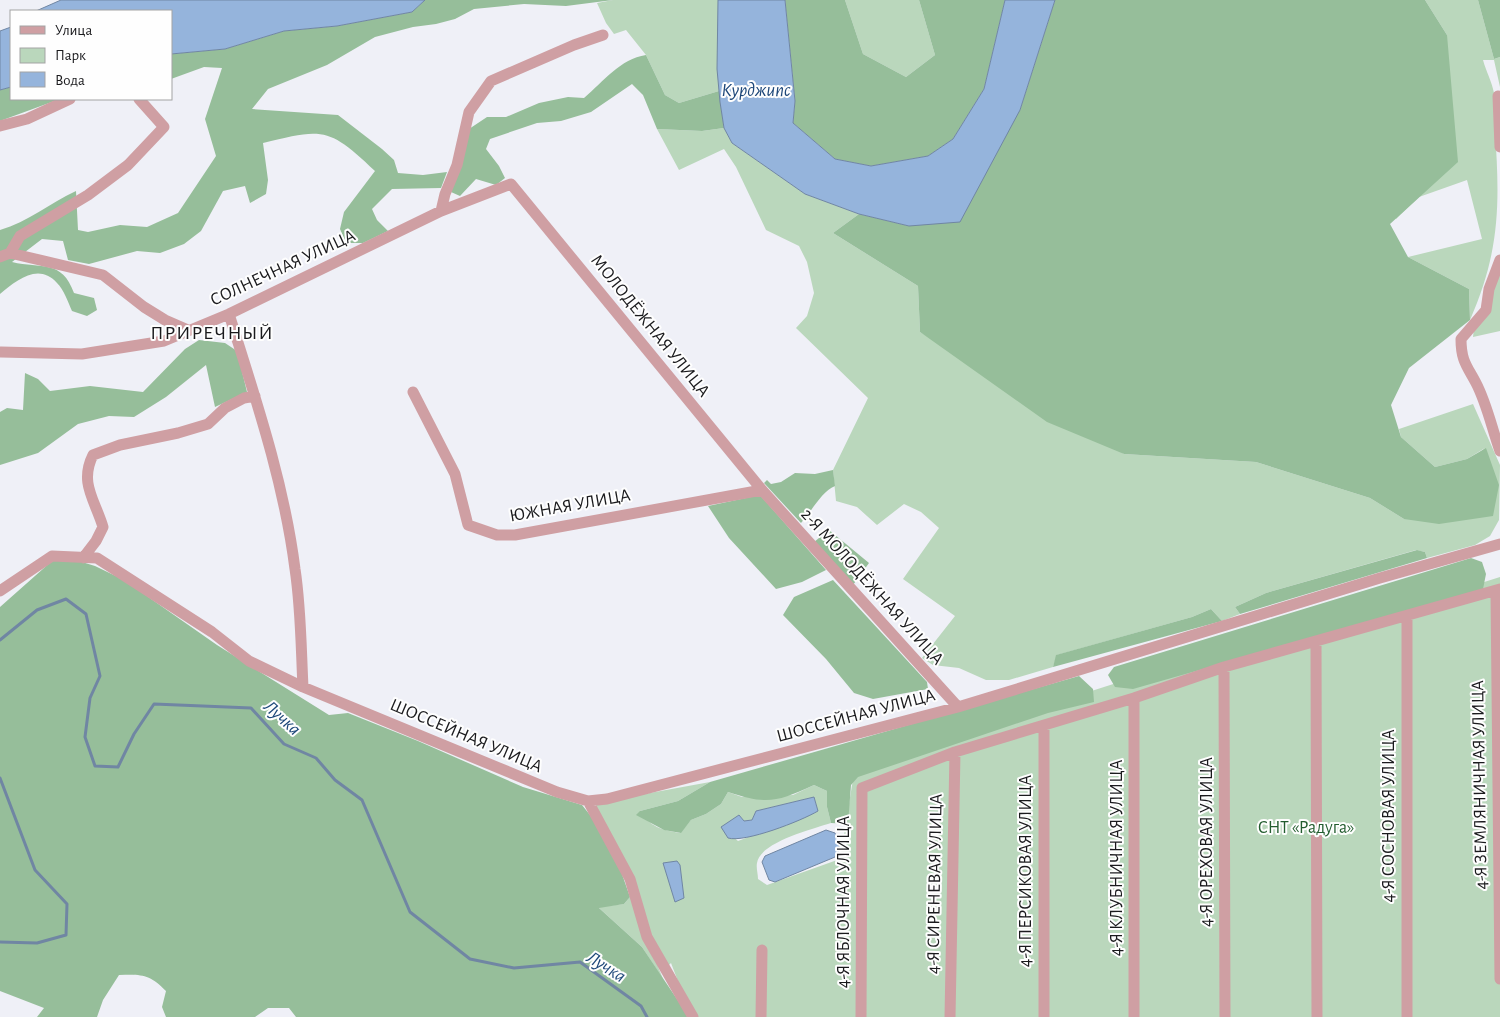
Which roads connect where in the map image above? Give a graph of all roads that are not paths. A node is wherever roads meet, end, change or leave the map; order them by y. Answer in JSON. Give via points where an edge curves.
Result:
{"nodes":[{"id":1,"x":603,"y":35,"type":"dead end"},
{"id":2,"x":1498,"y":96,"type":"dead end"},
{"id":3,"x":68,"y":100,"type":"edge"},
{"id":4,"x":140,"y":100,"type":"edge"},
{"id":5,"x":0,"y":126,"type":"edge"},
{"id":6,"x":1500,"y":147,"type":"edge"},
{"id":7,"x":511,"y":184,"type":"joint"},
{"id":8,"x":441,"y":211,"type":"junction"},
{"id":9,"x":5,"y":255,"type":"edge"},
{"id":10,"x":1500,"y":260,"type":"edge"},
{"id":11,"x":229,"y":314,"type":"junction"},
{"id":12,"x":188,"y":330,"type":"junction"},
{"id":13,"x":1,"y":352,"type":"dead end"},
{"id":14,"x":413,"y":392,"type":"dead end"},
{"id":15,"x":255,"y":396,"type":"junction"},
{"id":16,"x":1500,"y":451,"type":"edge"},
{"id":17,"x":762,"y":490,"type":"junction"},
{"id":18,"x":1499,"y":542,"type":"edge"},
{"id":19,"x":83,"y":558,"type":"junction"},
{"id":20,"x":1498,"y":590,"type":"edge"},
{"id":21,"x":0,"y":591,"type":"edge"},
{"id":22,"x":1407,"y":616,"type":"junction"},
{"id":23,"x":1316,"y":642,"type":"junction"},
{"id":24,"x":1224,"y":667,"type":"junction"},
{"id":25,"x":304,"y":687,"type":"junction"},
{"id":26,"x":1134,"y":698,"type":"junction"},
{"id":27,"x":958,"y":707,"type":"junction"},
{"id":28,"x":1044,"y":726,"type":"junction"},
{"id":29,"x":955,"y":752,"type":"junction"},
{"id":30,"x":588,"y":801,"type":"junction"},
{"id":31,"x":762,"y":950,"type":"dead end"},
{"id":32,"x":1500,"y":979,"type":"edge"},
{"id":33,"x":693,"y":1017,"type":"edge"},
{"id":34,"x":761,"y":1017,"type":"edge"},
{"id":35,"x":861,"y":1017,"type":"edge"},
{"id":36,"x":950,"y":1017,"type":"edge"},
{"id":37,"x":1044,"y":1017,"type":"edge"},
{"id":38,"x":1134,"y":1017,"type":"edge"},
{"id":39,"x":1225,"y":1017,"type":"edge"},
{"id":40,"x":1317,"y":1017,"type":"edge"},
{"id":41,"x":1407,"y":1017,"type":"edge"}],
"edges":[{"from":1,"to":8,"type":"street","via":[[491,82],[469,112],[457,165]]},
{"from":2,"to":6,"type":"street"},
{"from":3,"to":5,"type":"street","via":[[27,119]]},
{"from":4,"to":9,"type":"street","via":[[164,127],[128,165],[88,196],[20,236]]},
{"from":7,"to":8,"type":"street","name":"СОЛНЕЧНАЯ УЛИЦА"},
{"from":7,"to":17,"type":"street","name":"МОЛОДЁЖНАЯ УЛИЦА"},
{"from":8,"to":11,"type":"street","name":"СОЛНЕЧНАЯ УЛИЦА"},
{"from":9,"to":12,"type":"street","via":[[103,275],[144,307]]},
{"from":10,"to":16,"type":"street","via":[[1489,289],[1486,310],[1462,340],[1461,346],[1466,367],[1477,384]]},
{"from":11,"to":12,"type":"street","name":"СОЛНЕЧНАЯ УЛИЦА"},
{"from":11,"to":15,"type":"street"},
{"from":12,"to":13,"type":"street","name":"СОЛНЕЧНАЯ УЛИЦА","via":[[164,341],[82,354]]},
{"from":14,"to":17,"type":"street","name":"ЮЖНАЯ УЛИЦА","via":[[455,474],[468,526],[497,535],[515,535]]},
{"from":15,"to":19,"type":"street","via":[[225,408],[208,424],[120,445],[93,455],[87,467],[86,483],[103,527]]},
{"from":15,"to":25,"type":"street","via":[[281,494],[295,569]]},
{"from":17,"to":27,"type":"street","name":"2-Я МОЛОДЁЖНАЯ УЛИЦА"},
{"from":18,"to":27,"type":"street","name":"ШОССЕЙНАЯ УЛИЦА"},
{"from":19,"to":21,"type":"street","name":"ШОССЕЙНАЯ УЛИЦА","via":[[52,556]]},
{"from":19,"to":25,"type":"street","name":"ШОССЕЙНАЯ УЛИЦА","via":[[97,558],[212,632],[249,661]]},
{"from":20,"to":22,"type":"street"},
{"from":20,"to":32,"type":"street","name":"4-Я ЗЕМЛЯНИЧНАЯ УЛИЦА"},
{"from":22,"to":23,"type":"street"},
{"from":22,"to":41,"type":"street","name":"4-Я СОСНОВАЯ УЛИЦА"},
{"from":23,"to":24,"type":"street"},
{"from":23,"to":40,"type":"street"},
{"from":24,"to":26,"type":"street"},
{"from":24,"to":39,"type":"street","name":"4-Я ОРЕХОВАЯ УЛИЦА"},
{"from":25,"to":30,"type":"street","name":"ШОССЕЙНАЯ УЛИЦА","via":[[484,764]]},
{"from":26,"to":28,"type":"street"},
{"from":26,"to":38,"type":"street","name":"4-Я КЛУБНИЧНАЯ УЛИЦА"},
{"from":27,"to":30,"type":"street","name":"ШОССЕЙНАЯ УЛИЦА","via":[[608,799]]},
{"from":28,"to":29,"type":"street"},
{"from":28,"to":37,"type":"street","name":"4-Я ПЕРСИКОВАЯ УЛИЦА"},
{"from":29,"to":35,"type":"street","name":"4-Я ЯБЛОЧНАЯ УЛИЦА","via":[[862,788]]},
{"from":29,"to":36,"type":"street","name":"4-Я СИРЕНЕВАЯ УЛИЦА"},
{"from":30,"to":33,"type":"street","via":[[630,879],[647,937]]},
{"from":31,"to":34,"type":"street"}]}
